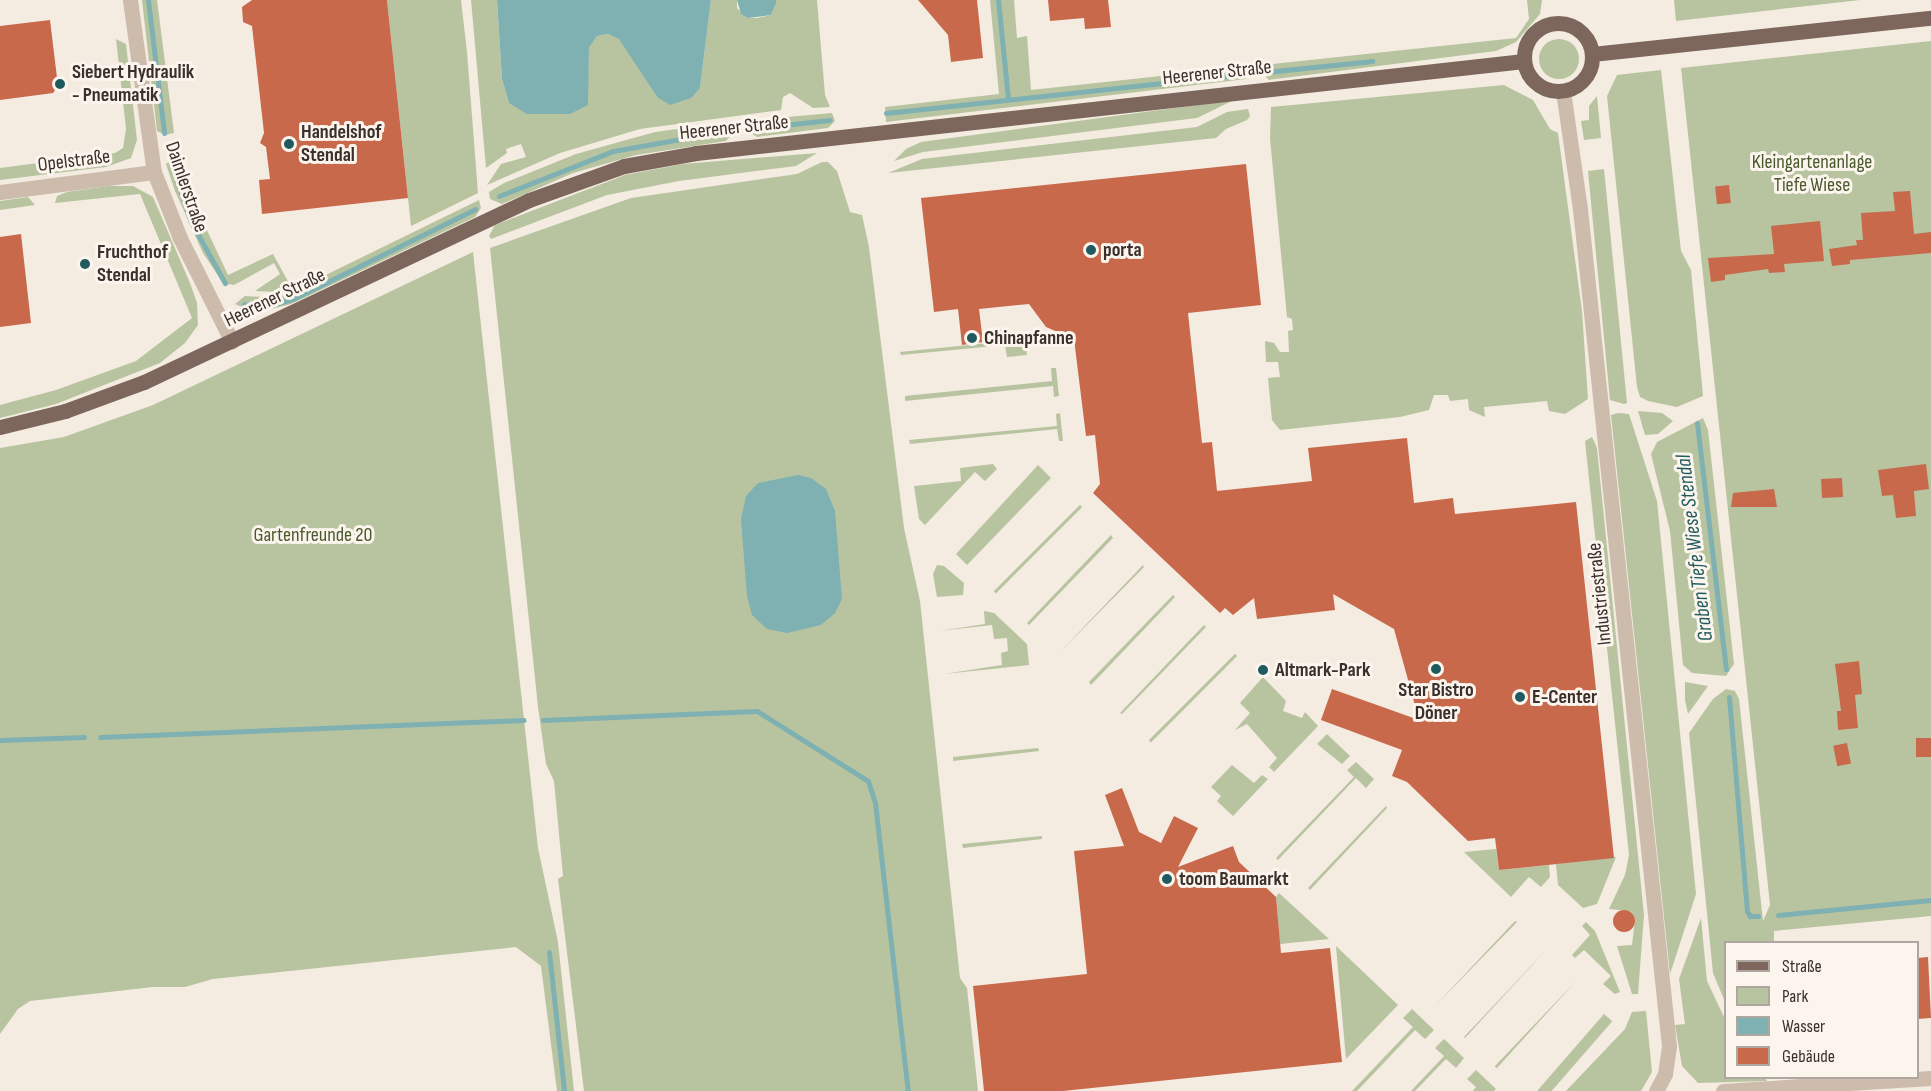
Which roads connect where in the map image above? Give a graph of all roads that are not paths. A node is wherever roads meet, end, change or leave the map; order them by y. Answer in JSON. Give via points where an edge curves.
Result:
{"nodes":[{"id":1,"x":130,"y":0,"type":"edge"},
{"id":2,"x":1931,"y":18,"type":"edge"},
{"id":3,"x":1592,"y":54,"type":"junction"},
{"id":4,"x":1524,"y":61,"type":"junction"},
{"id":5,"x":1563,"y":91,"type":"junction"},
{"id":6,"x":154,"y":172,"type":"junction"},
{"id":7,"x":0,"y":192,"type":"edge"},
{"id":8,"x":232,"y":342,"type":"junction"},
{"id":9,"x":0,"y":427,"type":"edge"},
{"id":10,"x":1915,"y":1079,"type":"edge"},
{"id":11,"x":1660,"y":1090,"type":"edge"},
{"id":12,"x":1723,"y":1091,"type":"edge"}],
"edges":[{"from":1,"to":6,"type":"street","name":"Daimlerstraße","via":[[144,126]]},
{"from":2,"to":3,"type":"main road"},
{"from":3,"to":4,"type":"main road","via":[[1583,34],[1557,22],[1535,32],[1524,50]]},
{"from":3,"to":5,"type":"main road","via":[[1581,83]]},
{"from":4,"to":5,"type":"main road","via":[[1526,71],[1540,87]]},
{"from":4,"to":8,"type":"main road","name":"Heerener Straße","via":[[660,158],[596,174],[529,200]]},
{"from":5,"to":11,"type":"street","name":"Industriestraße","via":[[1580,209],[1669,1046]]},
{"from":6,"to":7,"type":"street","name":"Opelstraße"},
{"from":6,"to":8,"type":"street","name":"Daimlerstraße","via":[[180,238]]},
{"from":8,"to":9,"type":"main road","name":"Heerener Straße","via":[[112,394]]},
{"from":10,"to":12,"type":"street"}]}
